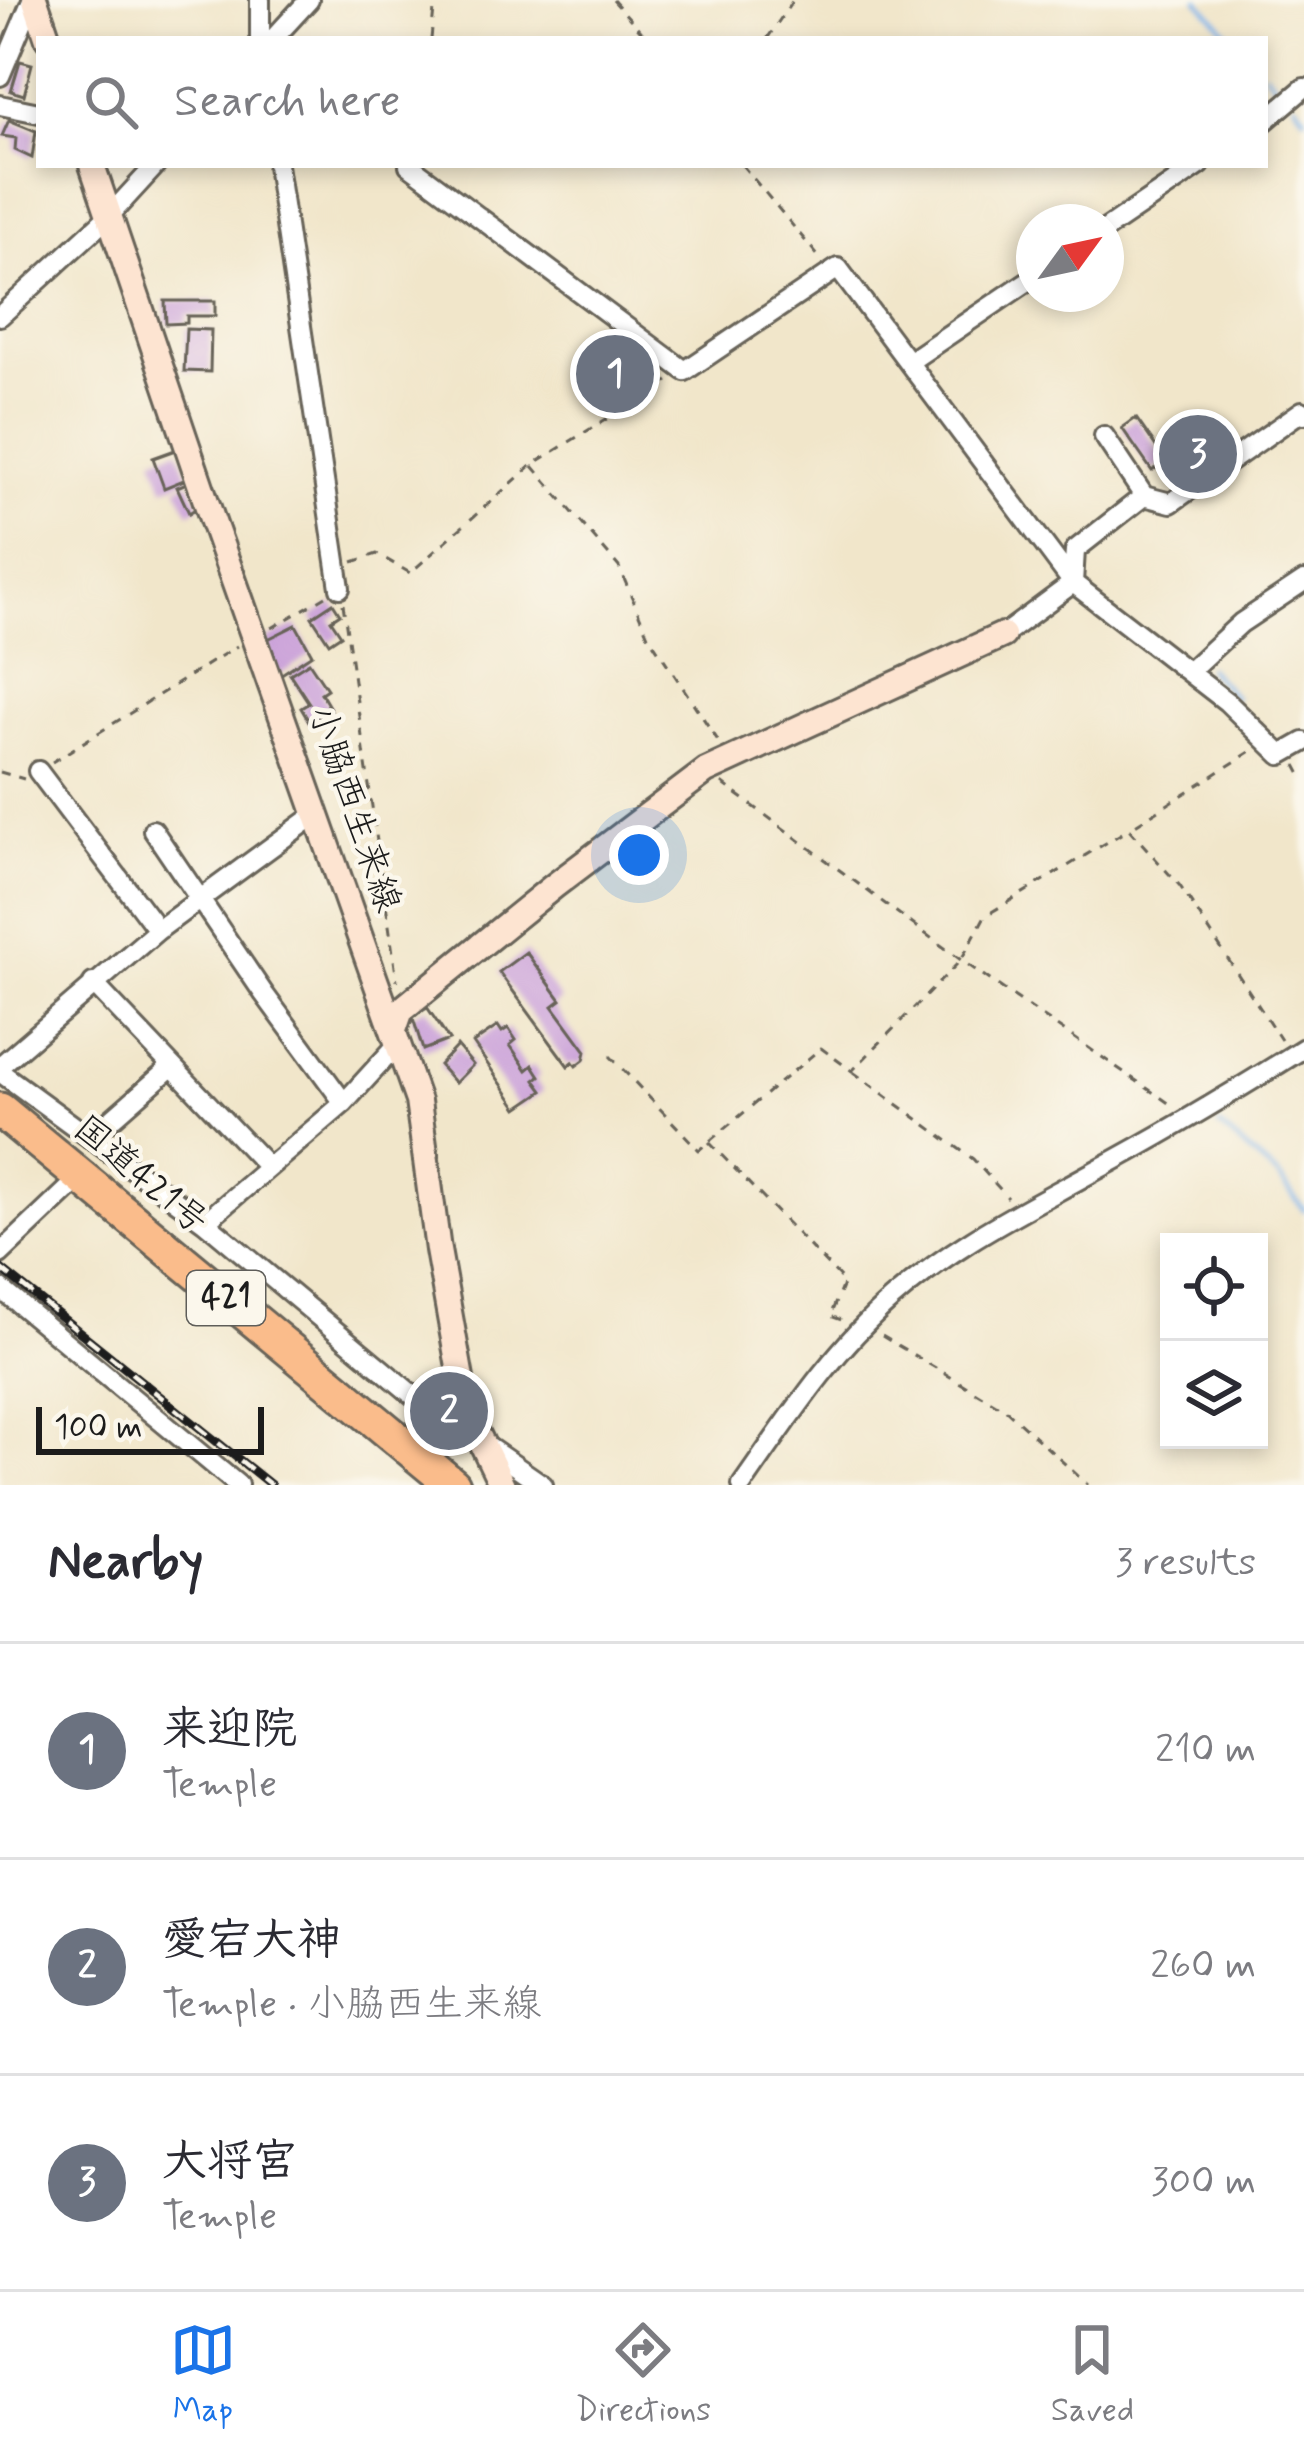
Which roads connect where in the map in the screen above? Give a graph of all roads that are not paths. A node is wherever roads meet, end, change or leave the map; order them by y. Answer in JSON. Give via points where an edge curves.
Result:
{"nodes":[{"id":1,"x":33,"y":0,"type":"edge"},
{"id":2,"x":260,"y":0,"type":"edge"},
{"id":3,"x":309,"y":0,"type":"edge"},
{"id":4,"x":48,"y":36,"type":"edge"},
{"id":5,"x":260,"y":36,"type":"edge"},
{"id":6,"x":276,"y":36,"type":"edge"},
{"id":7,"x":0,"y":76,"type":"edge"},
{"id":8,"x":1304,"y":88,"type":"edge"},
{"id":9,"x":0,"y":105,"type":"edge"},
{"id":10,"x":36,"y":112,"type":"edge"},
{"id":11,"x":1268,"y":118,"type":"edge"},
{"id":12,"x":93,"y":168,"type":"edge"},
{"id":13,"x":153,"y":168,"type":"edge"},
{"id":14,"x":277,"y":168,"type":"edge"},
{"id":15,"x":413,"y":168,"type":"edge"},
{"id":16,"x":1196,"y":168,"type":"edge"},
{"id":17,"x":110,"y":215,"type":"junction"},
{"id":18,"x":1124,"y":217,"type":"edge"},
{"id":19,"x":1016,"y":290,"type":"edge"},
{"id":20,"x":0,"y":316,"type":"edge"},
{"id":21,"x":910,"y":361,"type":"junction"},
{"id":22,"x":1304,"y":414,"type":"edge"},
{"id":23,"x":1103,"y":436,"type":"dead end"},
{"id":24,"x":1144,"y":496,"type":"junction"},
{"id":25,"x":1304,"y":581,"type":"edge"},
{"id":26,"x":1073,"y":584,"type":"junction"},
{"id":27,"x":340,"y":588,"type":"road end"},
{"id":28,"x":1003,"y":635,"type":"joint"},
{"id":29,"x":1189,"y":671,"type":"junction"},
{"id":30,"x":1304,"y":742,"type":"edge"},
{"id":31,"x":38,"y":771,"type":"road end"},
{"id":32,"x":315,"y":815,"type":"junction"},
{"id":33,"x":153,"y":830,"type":"dead end"},
{"id":34,"x":200,"y":898,"type":"junction"},
{"id":35,"x":158,"y":930,"type":"junction"},
{"id":36,"x":93,"y":983,"type":"junction"},
{"id":37,"x":398,"y":1028,"type":"junction"},
{"id":38,"x":1298,"y":1052,"type":"edge"},
{"id":39,"x":170,"y":1068,"type":"junction"},
{"id":40,"x":0,"y":1069,"type":"edge"},
{"id":41,"x":344,"y":1103,"type":"junction"},
{"id":42,"x":0,"y":1110,"type":"edge"},
{"id":43,"x":90,"y":1138,"type":"junction"},
{"id":44,"x":268,"y":1167,"type":"junction"},
{"id":45,"x":80,"y":1178,"type":"junction"},
{"id":46,"x":206,"y":1222,"type":"junction"},
{"id":47,"x":0,"y":1254,"type":"edge"},
{"id":48,"x":0,"y":1288,"type":"edge"},
{"id":49,"x":478,"y":1440,"type":"junction"},
{"id":50,"x":238,"y":1485,"type":"edge"},
{"id":51,"x":454,"y":1485,"type":"edge"},
{"id":52,"x":502,"y":1485,"type":"edge"},
{"id":53,"x":542,"y":1485,"type":"edge"},
{"id":54,"x":742,"y":1485,"type":"edge"}],
"edges":[{"from":1,"to":4,"type":"main road"},
{"from":1,"to":7,"type":"street"},
{"from":2,"to":5,"type":"street"},
{"from":3,"to":6,"type":"street"},
{"from":8,"to":11,"type":"street"},
{"from":9,"to":10,"type":"street"},
{"from":12,"to":17,"type":"main road","name":"小脇西生来線"},
{"from":13,"to":17,"type":"street"},
{"from":14,"to":27,"type":"street"},
{"from":15,"to":21,"type":"street","via":[[685,370],[838,268]]},
{"from":16,"to":18,"type":"street"},
{"from":17,"to":20,"type":"street"},
{"from":17,"to":32,"type":"main road","name":"小脇西生来線"},
{"from":19,"to":21,"type":"street"},
{"from":21,"to":26,"type":"street"},
{"from":22,"to":24,"type":"street","via":[[1171,503]]},
{"from":23,"to":24,"type":"street"},
{"from":24,"to":26,"type":"street","via":[[1075,550]]},
{"from":25,"to":29,"type":"street"},
{"from":26,"to":28,"type":"street"},
{"from":26,"to":29,"type":"street"},
{"from":28,"to":37,"type":"main road","via":[[706,771],[554,886]]},
{"from":29,"to":30,"type":"street","via":[[1281,755]]},
{"from":31,"to":35,"type":"street"},
{"from":32,"to":34,"type":"street"},
{"from":32,"to":37,"type":"main road","name":"小脇西生来線"},
{"from":33,"to":34,"type":"street"},
{"from":34,"to":35,"type":"street"},
{"from":34,"to":41,"type":"street"},
{"from":35,"to":36,"type":"street"},
{"from":36,"to":39,"type":"street"},
{"from":36,"to":40,"type":"street"},
{"from":37,"to":41,"type":"street"},
{"from":37,"to":49,"type":"main road","name":"小脇西生来線"},
{"from":38,"to":54,"type":"street","via":[[950,1252],[865,1327]]},
{"from":39,"to":43,"type":"street"},
{"from":39,"to":44,"type":"street"},
{"from":40,"to":43,"type":"street"},
{"from":41,"to":44,"type":"street"},
{"from":42,"to":45,"type":"highway","name":"国道421号","number":"421"},
{"from":43,"to":46,"type":"street"},
{"from":44,"to":46,"type":"street"},
{"from":45,"to":47,"type":"street"},
{"from":45,"to":51,"type":"highway","name":"国道421号","number":"421"},
{"from":46,"to":49,"type":"street","via":[[451,1427]]},
{"from":48,"to":50,"type":"street"},
{"from":49,"to":52,"type":"main road","name":"小脇西生来線"},
{"from":49,"to":53,"type":"street"}]}
